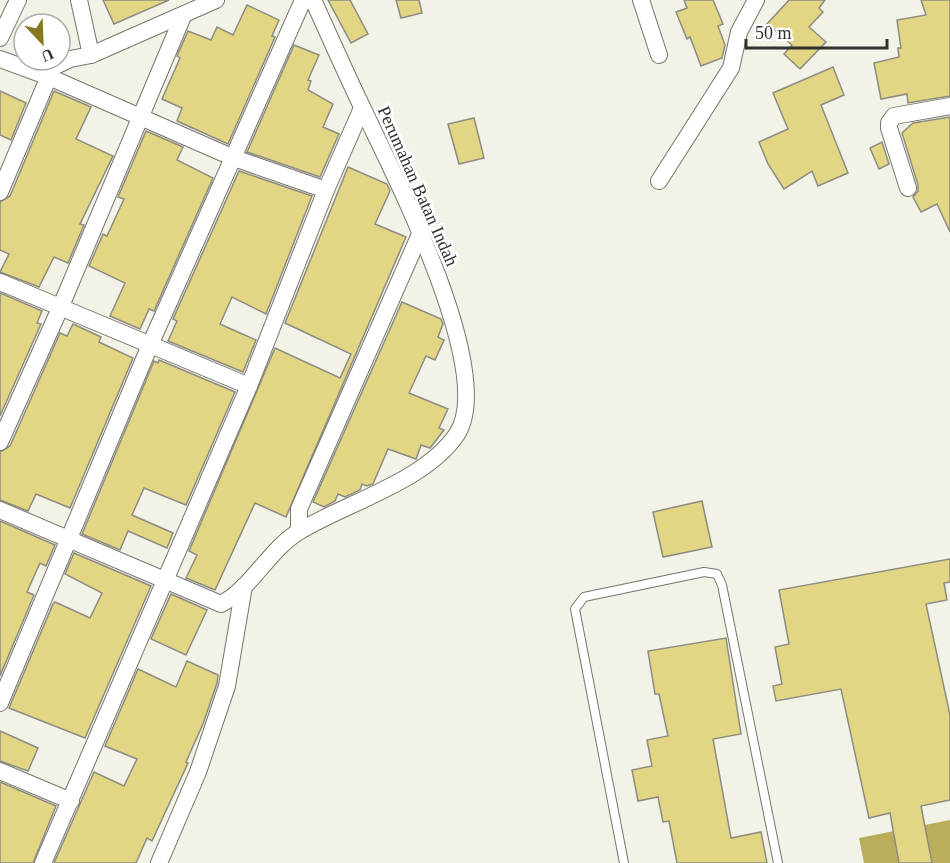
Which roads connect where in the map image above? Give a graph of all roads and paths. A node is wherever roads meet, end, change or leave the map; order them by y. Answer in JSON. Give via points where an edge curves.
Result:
{"nodes":[{"id":1,"x":18,"y":0,"type":"edge"},
{"id":2,"x":79,"y":0,"type":"edge"},
{"id":3,"x":216,"y":0,"type":"edge"},
{"id":4,"x":303,"y":0,"type":"edge"},
{"id":5,"x":313,"y":0,"type":"edge"},
{"id":6,"x":640,"y":0,"type":"edge"},
{"id":7,"x":756,"y":0,"type":"edge"},
{"id":8,"x":183,"y":16,"type":"junction"},
{"id":9,"x":0,"y":38,"type":"edge"},
{"id":10,"x":91,"y":55,"type":"junction"},
{"id":11,"x":659,"y":55,"type":"dead end"},
{"id":12,"x":72,"y":59,"type":"edge"},
{"id":13,"x":51,"y":72,"type":"joint"},
{"id":14,"x":950,"y":106,"type":"edge"},
{"id":15,"x":362,"y":108,"type":"junction"},
{"id":16,"x":141,"y":117,"type":"junction"},
{"id":17,"x":234,"y":158,"type":"junction"},
{"id":18,"x":659,"y":181,"type":"dead end"},
{"id":19,"x":908,"y":188,"type":"dead end"},
{"id":20,"x":326,"y":190,"type":"junction"},
{"id":21,"x":0,"y":192,"type":"edge"},
{"id":22,"x":421,"y":232,"type":"junction"},
{"id":23,"x":0,"y":282,"type":"edge"},
{"id":24,"x":62,"y":306,"type":"junction"},
{"id":25,"x":150,"y":345,"type":"junction"},
{"id":26,"x":249,"y":386,"type":"junction"},
{"id":27,"x":0,"y":442,"type":"edge"},
{"id":28,"x":0,"y":510,"type":"edge"},
{"id":29,"x":299,"y":531,"type":"junction"},
{"id":30,"x":71,"y":538,"type":"junction"},
{"id":31,"x":166,"y":580,"type":"junction"},
{"id":32,"x":244,"y":586,"type":"junction"},
{"id":33,"x":0,"y":703,"type":"edge"},
{"id":34,"x":0,"y":771,"type":"edge"},
{"id":35,"x":71,"y":801,"type":"junction"},
{"id":36,"x":43,"y":863,"type":"edge"},
{"id":37,"x":159,"y":863,"type":"edge"},
{"id":38,"x":624,"y":863,"type":"edge"},
{"id":39,"x":778,"y":863,"type":"edge"}],
"edges":[{"from":1,"to":9,"type":"street"},
{"from":2,"to":10,"type":"street"},
{"from":3,"to":8,"type":"street"},
{"from":4,"to":17,"type":"street"},
{"from":5,"to":15,"type":"street","name":"Perumahan Batan Indah"},
{"from":6,"to":11,"type":"street"},
{"from":7,"to":18,"type":"street","via":[[739,32],[731,68]]},
{"from":8,"to":10,"type":"street"},
{"from":8,"to":16,"type":"street"},
{"from":10,"to":12,"type":"street"},
{"from":13,"to":16,"type":"street"},
{"from":13,"to":21,"type":"street"},
{"from":14,"to":19,"type":"street","via":[[894,116],[891,120],[889,128]]},
{"from":15,"to":20,"type":"street"},
{"from":15,"to":22,"type":"street","name":"Perumahan Batan Indah"},
{"from":16,"to":17,"type":"street"},
{"from":16,"to":24,"type":"street"},
{"from":17,"to":20,"type":"street"},
{"from":17,"to":25,"type":"street"},
{"from":20,"to":26,"type":"street"},
{"from":22,"to":29,"type":"street","via":[[299,509]]},
{"from":22,"to":29,"type":"street","name":"Perumahan Batan Indah","via":[[455,325],[465,409],[458,433],[440,455],[378,494]]},
{"from":23,"to":24,"type":"street"},
{"from":24,"to":25,"type":"street"},
{"from":24,"to":27,"type":"street"},
{"from":25,"to":26,"type":"street"},
{"from":25,"to":30,"type":"street"},
{"from":26,"to":31,"type":"street"},
{"from":28,"to":30,"type":"street","name":"Perumahan Batan Indah"},
{"from":29,"to":32,"type":"street","name":"Perumahan Batan Indah"},
{"from":30,"to":31,"type":"street","name":"Perumahan Batan Indah"},
{"from":30,"to":33,"type":"street"},
{"from":31,"to":32,"type":"street","name":"Perumahan Batan Indah","via":[[220,604]]},
{"from":31,"to":35,"type":"street"},
{"from":32,"to":37,"type":"street","via":[[227,686],[198,772]]},
{"from":34,"to":35,"type":"street"},
{"from":35,"to":36,"type":"street"},
{"from":38,"to":39,"type":"lane","via":[[575,609],[584,597],[704,572],[717,574],[722,585]]}]}
